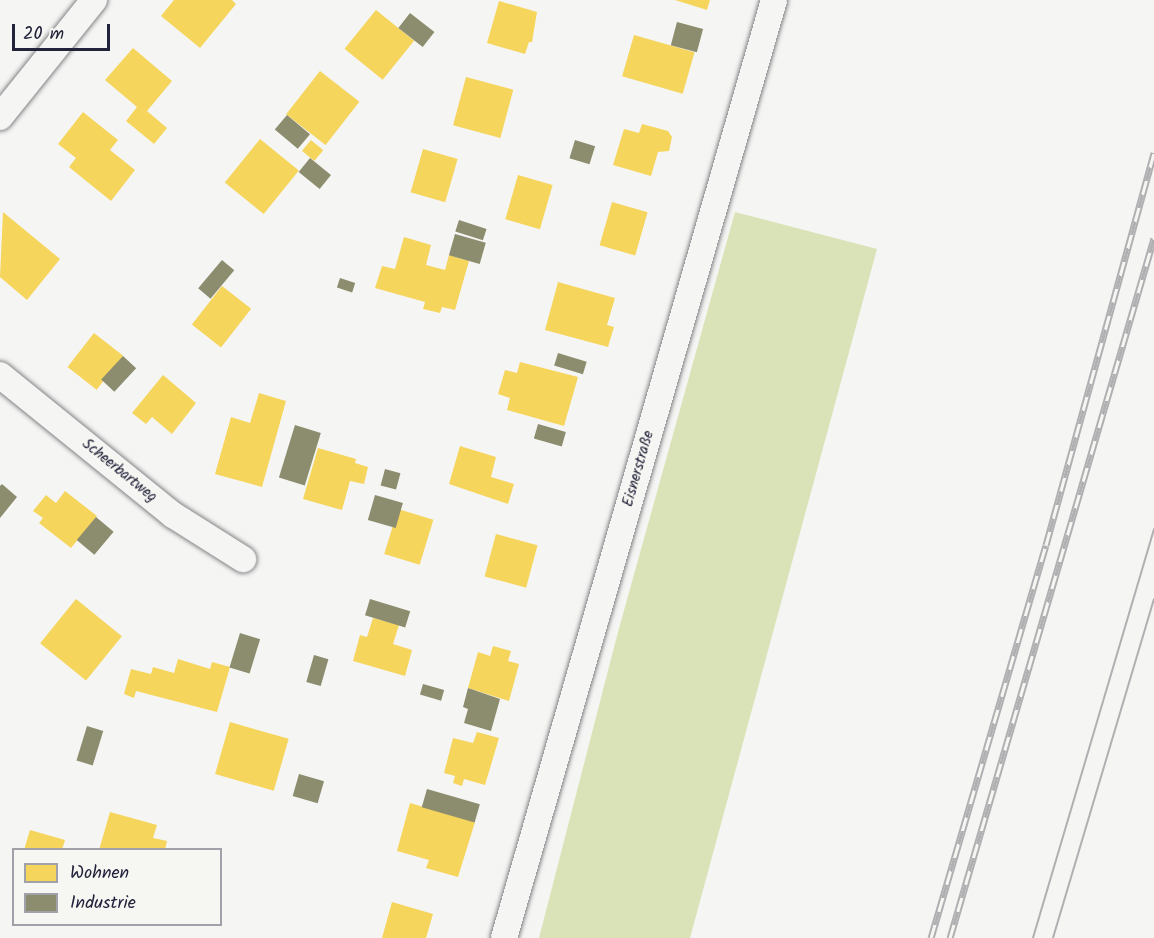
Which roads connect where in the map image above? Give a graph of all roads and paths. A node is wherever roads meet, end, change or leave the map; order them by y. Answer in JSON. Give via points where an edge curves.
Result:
{"nodes":[{"id":1,"x":94,"y":0,"type":"edge"},
{"id":2,"x":774,"y":0,"type":"edge"},
{"id":3,"x":0,"y":117,"type":"edge"},
{"id":4,"x":0,"y":375,"type":"edge"},
{"id":5,"x":243,"y":559,"type":"dead end"},
{"id":6,"x":504,"y":938,"type":"edge"}],
"edges":[{"from":1,"to":3,"type":"street"},
{"from":2,"to":6,"type":"street","name":"Eisnerstraße"},
{"from":4,"to":5,"type":"street","name":"Scheerbartweg","via":[[173,515]]}]}
